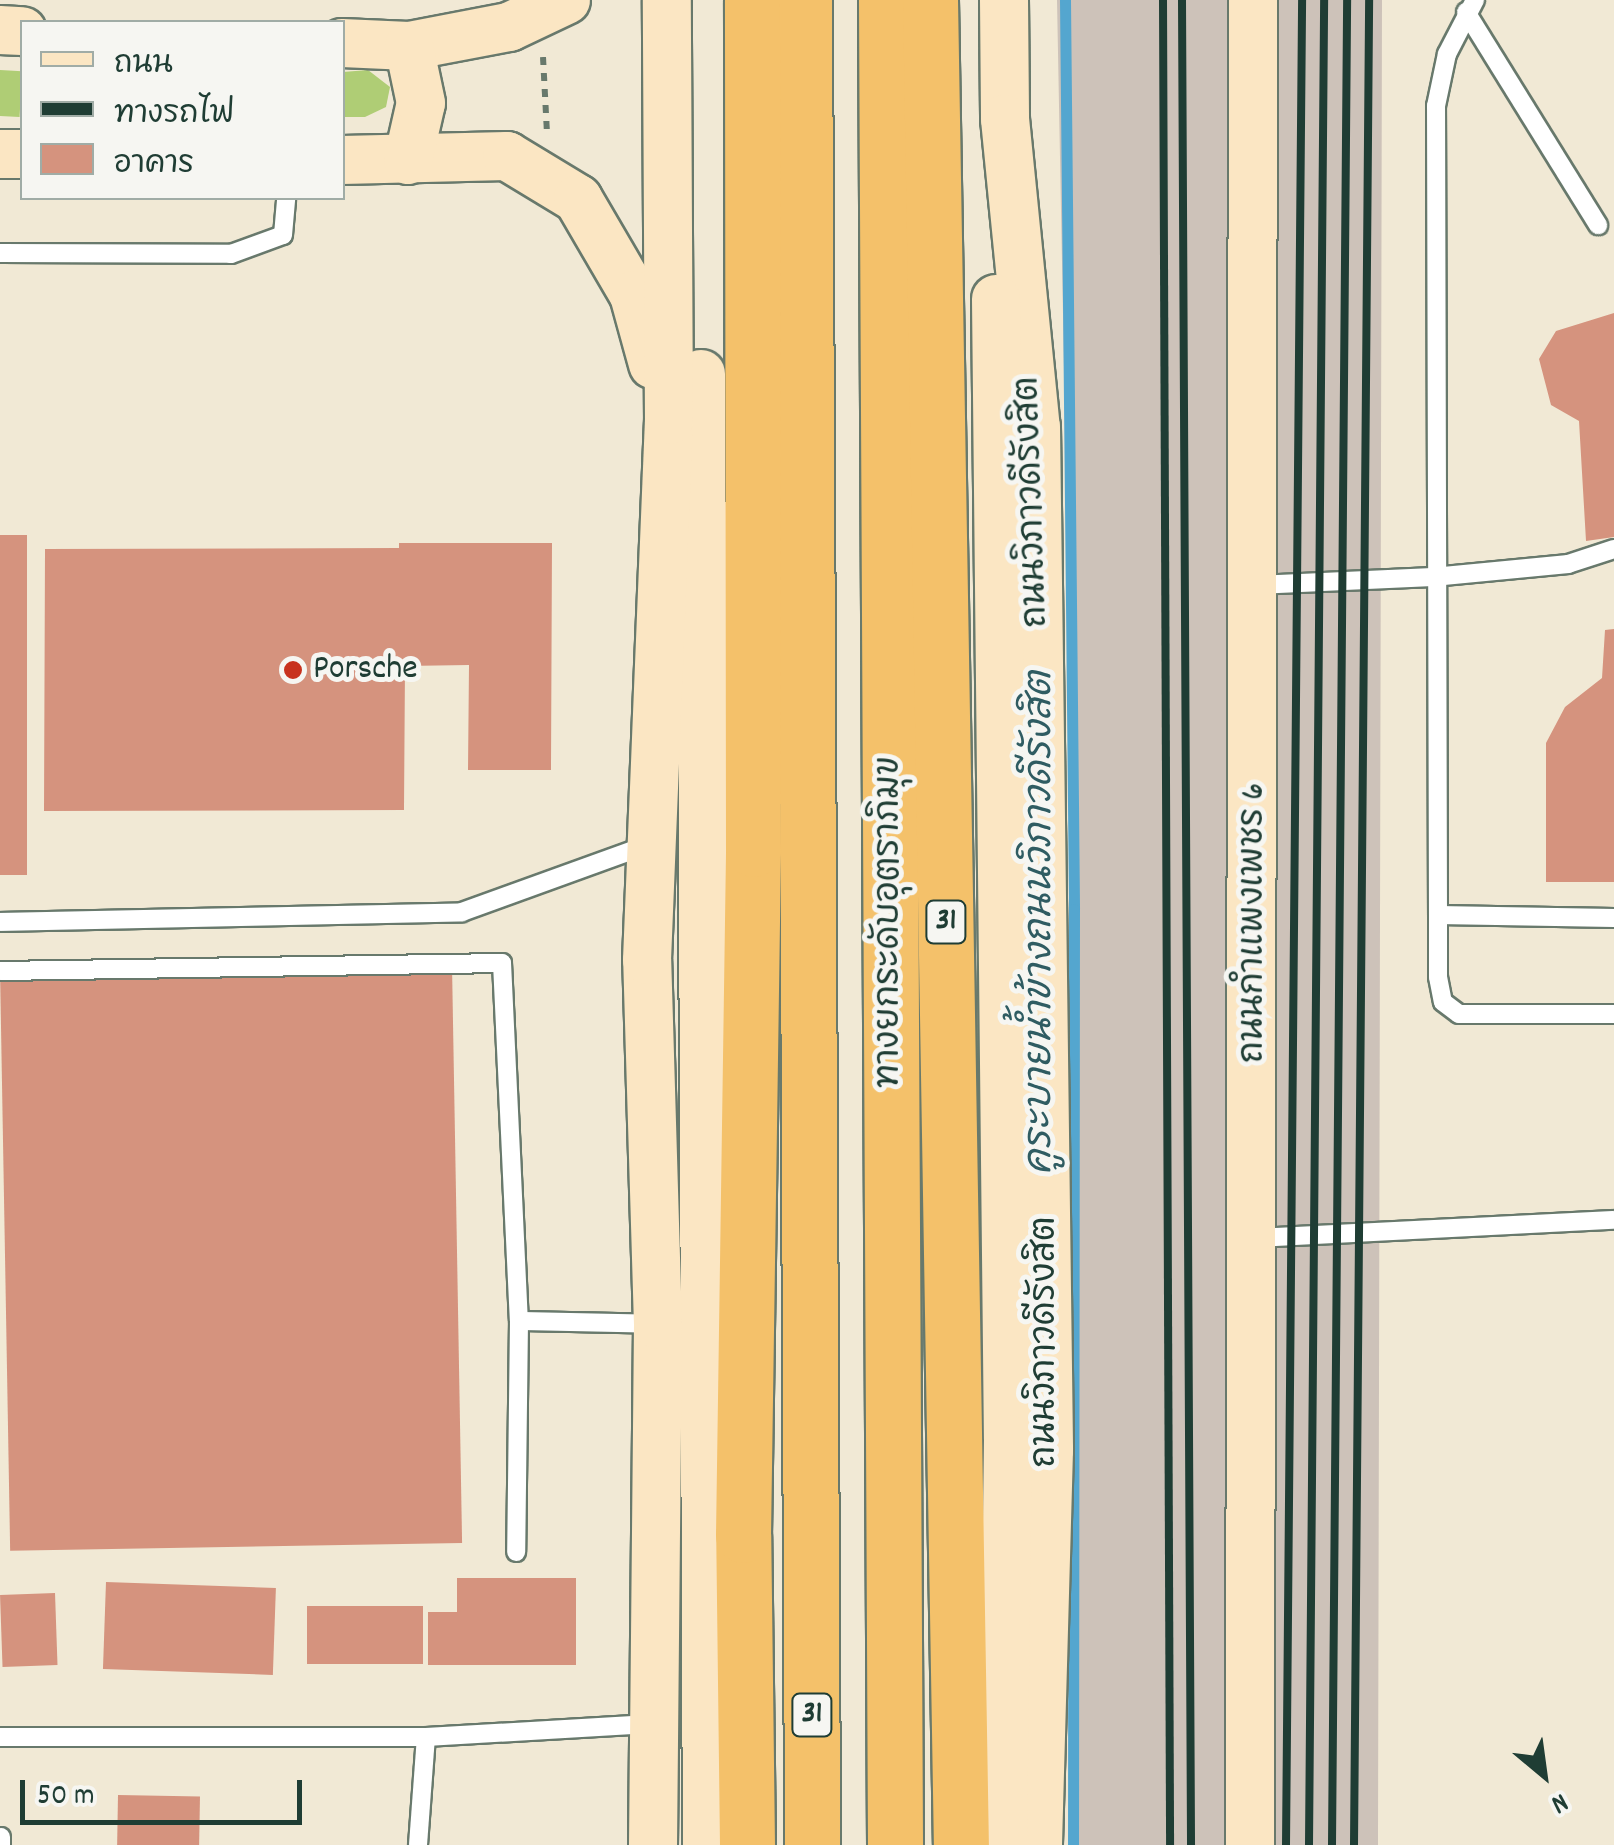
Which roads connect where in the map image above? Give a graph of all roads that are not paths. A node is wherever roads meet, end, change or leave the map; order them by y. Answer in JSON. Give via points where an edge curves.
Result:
{"nodes":[{"id":1,"x":566,"y":0,"type":"edge"},
{"id":2,"x":667,"y":0,"type":"edge"},
{"id":3,"x":693,"y":0,"type":"edge"},
{"id":4,"x":752,"y":0,"type":"edge"},
{"id":5,"x":804,"y":0,"type":"edge"},
{"id":6,"x":826,"y":0,"type":"edge"},
{"id":7,"x":886,"y":0,"type":"edge"},
{"id":8,"x":930,"y":0,"type":"edge"},
{"id":9,"x":1004,"y":0,"type":"edge"},
{"id":10,"x":1253,"y":0,"type":"edge"},
{"id":11,"x":1471,"y":6,"type":"edge"},
{"id":12,"x":345,"y":44,"type":"edge"},
{"id":13,"x":409,"y":46,"type":"junction"},
{"id":14,"x":1005,"y":118,"type":"junction"},
{"id":15,"x":345,"y":160,"type":"edge"},
{"id":16,"x":408,"y":160,"type":"junction"},
{"id":17,"x":286,"y":200,"type":"edge"},
{"id":18,"x":1598,"y":225,"type":"dead end"},
{"id":19,"x":0,"y":253,"type":"edge"},
{"id":20,"x":668,"y":420,"type":"junction"},
{"id":21,"x":1614,"y":549,"type":"edge"},
{"id":22,"x":1434,"y":577,"type":"junction"},
{"id":23,"x":1255,"y":584,"type":"junction"},
{"id":24,"x":652,"y":843,"type":"junction"},
{"id":25,"x":1438,"y":915,"type":"junction"},
{"id":26,"x":1614,"y":918,"type":"edge"},
{"id":27,"x":0,"y":922,"type":"edge"},
{"id":28,"x":0,"y":971,"type":"edge"},
{"id":29,"x":1614,"y":1014,"type":"edge"},
{"id":30,"x":748,"y":1184,"type":"junction"},
{"id":31,"x":1614,"y":1220,"type":"edge"},
{"id":32,"x":1252,"y":1238,"type":"junction"},
{"id":33,"x":518,"y":1321,"type":"junction"},
{"id":34,"x":658,"y":1324,"type":"junction"},
{"id":35,"x":516,"y":1552,"type":"dead end"},
{"id":36,"x":811,"y":1584,"type":"junction"},
{"id":37,"x":656,"y":1724,"type":"junction"},
{"id":38,"x":0,"y":1737,"type":"edge"},
{"id":39,"x":426,"y":1738,"type":"junction"},
{"id":40,"x":1,"y":1837,"type":"edge"},
{"id":41,"x":2,"y":1845,"type":"edge"},
{"id":42,"x":418,"y":1845,"type":"edge"},
{"id":43,"x":654,"y":1845,"type":"edge"},
{"id":44,"x":707,"y":1845,"type":"edge"},
{"id":45,"x":747,"y":1845,"type":"edge"},
{"id":46,"x":812,"y":1845,"type":"edge"},
{"id":47,"x":833,"y":1845,"type":"edge"},
{"id":48,"x":895,"y":1845,"type":"edge"},
{"id":49,"x":961,"y":1845,"type":"edge"},
{"id":50,"x":1003,"y":1845,"type":"edge"},
{"id":51,"x":1038,"y":1845,"type":"edge"},
{"id":52,"x":1250,"y":1845,"type":"edge"}],
"edges":[{"from":1,"to":13,"type":"main road","via":[[509,27]]},
{"from":2,"to":20,"type":"main road"},
{"from":3,"to":44,"type":"main road"},
{"from":4,"to":30,"type":"highway"},
{"from":5,"to":36,"type":"highway","number":"31"},
{"from":6,"to":47,"type":"highway","name":"ทางยกระดับอุตราภิมุข","number":"31"},
{"from":7,"to":48,"type":"highway","name":"ทางยกระดับอุตราภิมุข","number":"31"},
{"from":8,"to":49,"type":"highway","number":"31"},
{"from":9,"to":14,"type":"main road","name":"ถนนวิภาวดีรังสิต"},
{"from":10,"to":23,"type":"main road","name":"ถนนกำแพงเพชร 6"},
{"from":11,"to":18,"type":"lane"},
{"from":11,"to":22,"type":"lane","via":[[1447,54],[1436,106]]},
{"from":12,"to":13,"type":"main road"},
{"from":13,"to":16,"type":"main road","via":[[420,102]]},
{"from":14,"to":50,"type":"main road","via":[[996,295]]},
{"from":14,"to":51,"type":"main road","name":"ถนนวิภาวดีรังสิต","via":[[1036,426],[1049,1450]]},
{"from":15,"to":16,"type":"main road"},
{"from":16,"to":20,"type":"main road","via":[[507,156],[578,199],[634,296]]},
{"from":17,"to":19,"type":"lane","via":[[283,235],[230,254]]},
{"from":20,"to":24,"type":"main road"},
{"from":21,"to":22,"type":"lane","via":[[1568,564]]},
{"from":22,"to":23,"type":"lane"},
{"from":22,"to":25,"type":"lane"},
{"from":23,"to":32,"type":"main road","name":"ถนนกำแพงเพชร 6"},
{"from":24,"to":27,"type":"lane","via":[[462,912]]},
{"from":24,"to":34,"type":"main road","via":[[647,960]]},
{"from":25,"to":26,"type":"lane"},
{"from":25,"to":29,"type":"lane","via":[[1442,1002],[1459,1014]]},
{"from":28,"to":33,"type":"lane","via":[[502,963]]},
{"from":30,"to":36,"type":"highway"},
{"from":30,"to":45,"type":"highway"},
{"from":31,"to":32,"type":"lane"},
{"from":32,"to":52,"type":"main road","name":"ถนนกำแพงเพชร 6"},
{"from":33,"to":34,"type":"lane"},
{"from":33,"to":35,"type":"lane"},
{"from":34,"to":37,"type":"main road"},
{"from":36,"to":46,"type":"highway","number":"31"},
{"from":37,"to":39,"type":"lane"},
{"from":37,"to":43,"type":"main road"},
{"from":38,"to":39,"type":"lane"},
{"from":39,"to":42,"type":"lane"},
{"from":40,"to":41,"type":"lane"}]}
